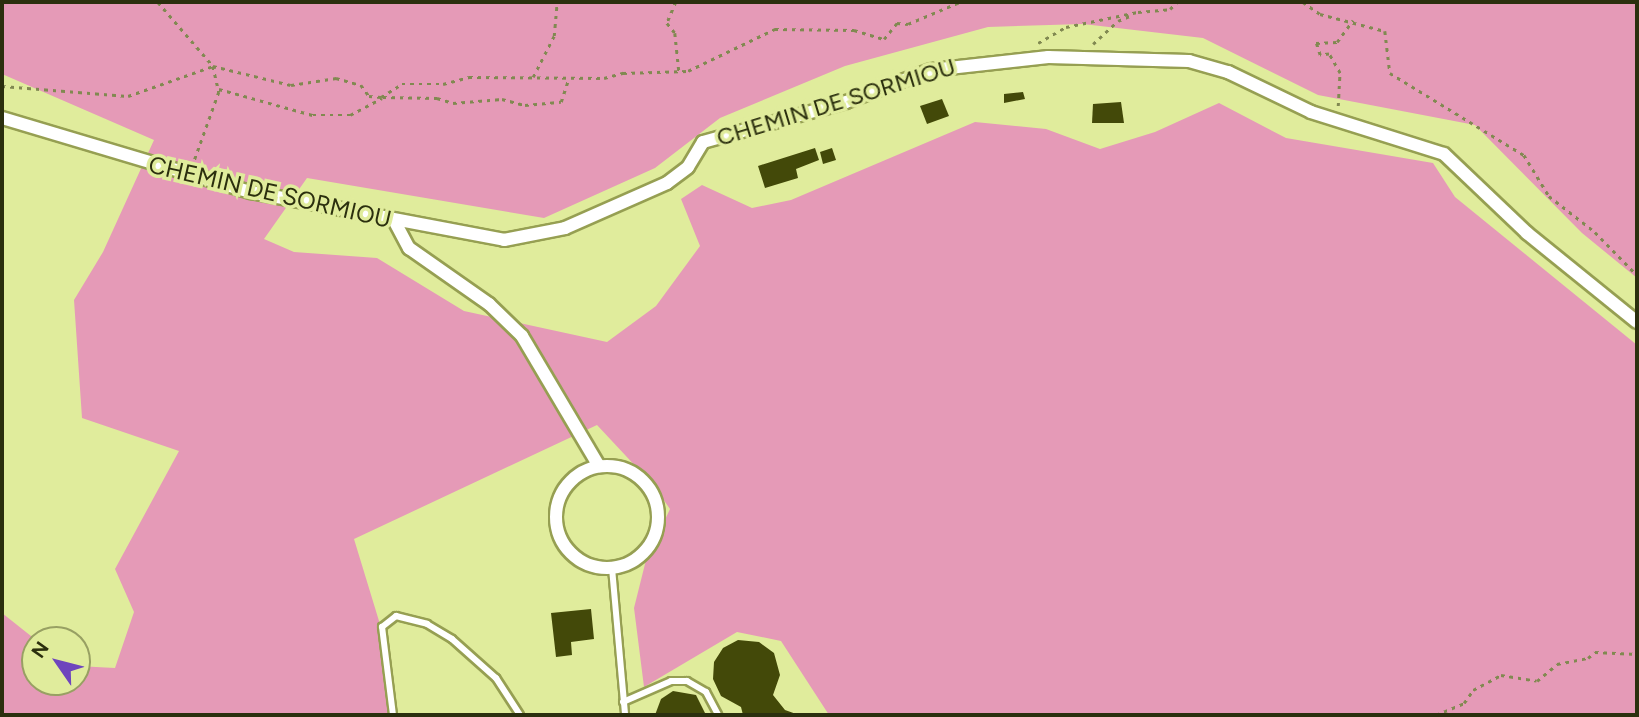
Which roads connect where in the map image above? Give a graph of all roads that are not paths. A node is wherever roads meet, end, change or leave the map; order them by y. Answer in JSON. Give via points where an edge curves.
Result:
{"nodes":[{"id":1,"x":2,"y":118,"type":"edge"},
{"id":2,"x":396,"y":222,"type":"junction"},
{"id":3,"x":1637,"y":322,"type":"edge"},
{"id":4,"x":599,"y":466,"type":"junction"},
{"id":5,"x":612,"y":568,"type":"junction"},
{"id":6,"x":623,"y":702,"type":"junction"},
{"id":7,"x":393,"y":715,"type":"edge"},
{"id":8,"x":520,"y":715,"type":"edge"},
{"id":9,"x":625,"y":715,"type":"edge"},
{"id":10,"x":718,"y":715,"type":"edge"}],
"edges":[{"from":1,"to":2,"type":"street","name":"CHEMIN DE SORMIOU","via":[[189,176]]},
{"from":2,"to":3,"type":"street","name":"CHEMIN DE SORMIOU","via":[[487,239],[534,237],[667,183],[688,167],[699,145],[713,138],[846,102],[946,66],[1081,56],[1210,65],[1311,112],[1437,150],[1527,233]]},
{"from":2,"to":4,"type":"street","via":[[409,248],[489,304],[522,336]]},
{"from":4,"to":5,"type":"street","via":[[566,486],[555,524],[575,558]]},
{"from":4,"to":5,"type":"street","via":[[621,468],[641,478],[650,489],[658,518],[653,539],[639,557]]},
{"from":5,"to":6,"type":"lane"},
{"from":6,"to":9,"type":"lane"},
{"from":6,"to":10,"type":"lane","via":[[671,681],[687,681],[706,692]]},
{"from":7,"to":8,"type":"lane","via":[[382,627],[396,616],[427,624],[452,639],[496,678]]}]}
